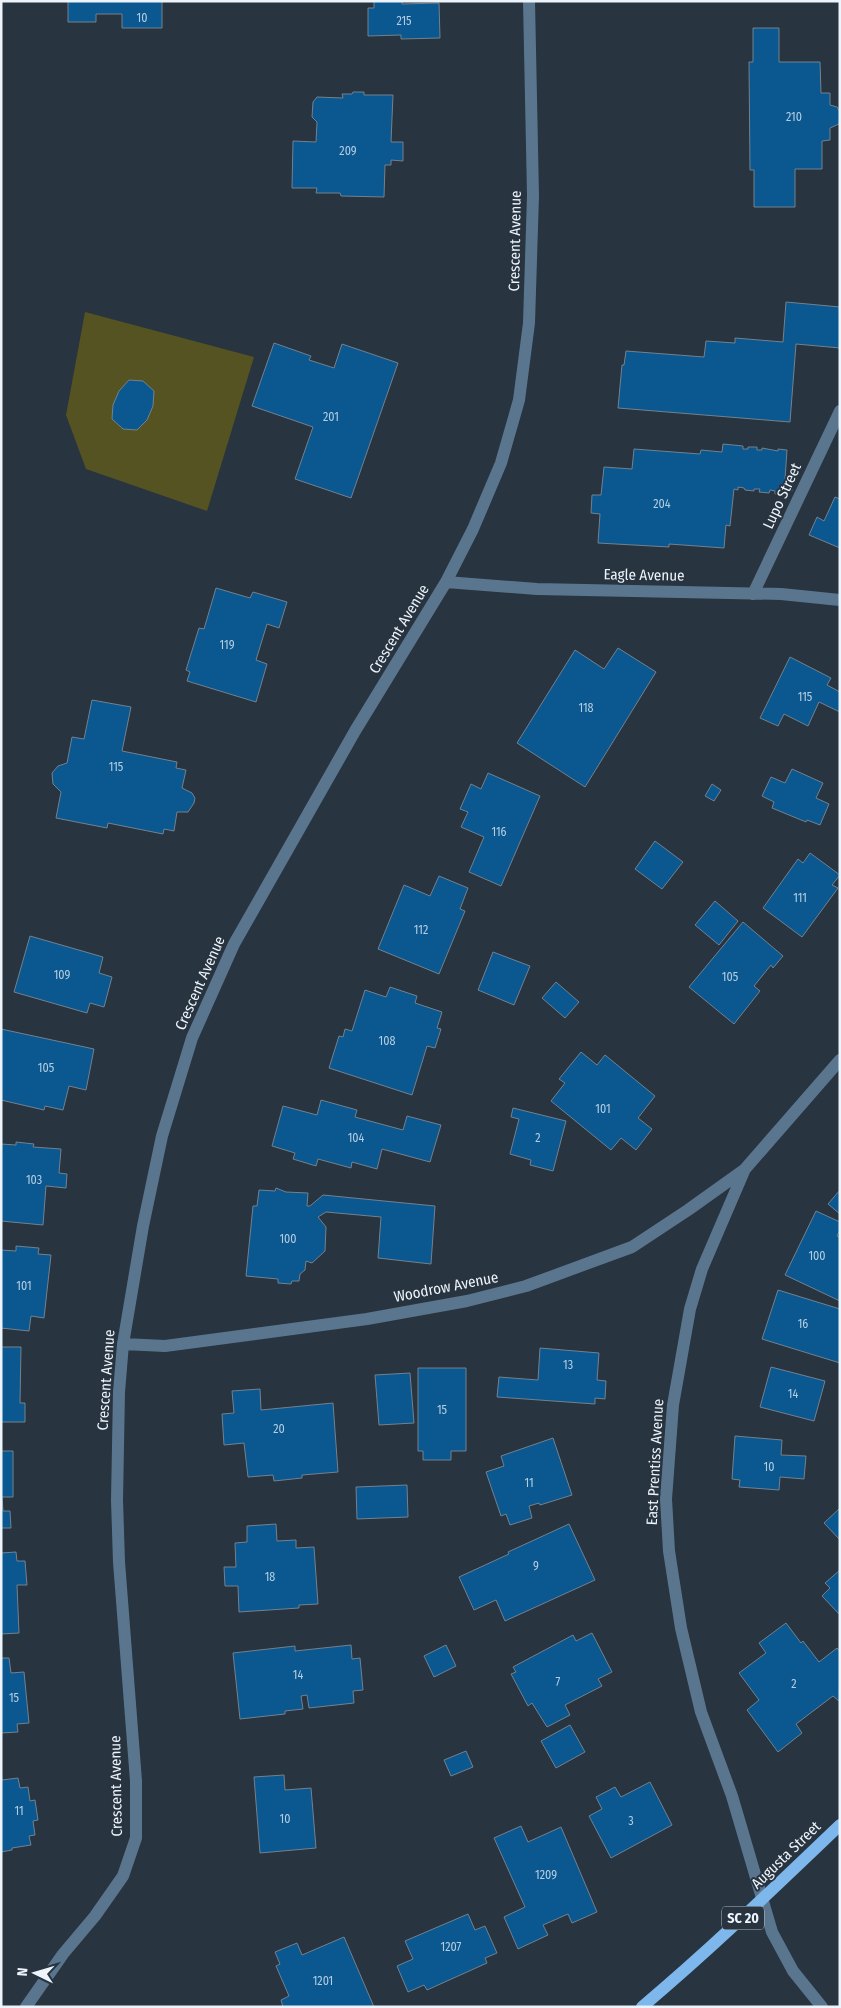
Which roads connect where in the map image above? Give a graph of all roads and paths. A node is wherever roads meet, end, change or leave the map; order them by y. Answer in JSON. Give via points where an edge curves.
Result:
{"nodes":[{"id":1,"x":529,"y":1,"type":"edge"},
{"id":2,"x":840,"y":412,"type":"edge"},
{"id":3,"x":446,"y":582,"type":"junction"},
{"id":4,"x":753,"y":594,"type":"junction"},
{"id":5,"x":840,"y":600,"type":"edge"},
{"id":6,"x":840,"y":1060,"type":"edge"},
{"id":7,"x":745,"y":1169,"type":"junction"},
{"id":8,"x":123,"y":1344,"type":"junction"},
{"id":9,"x":840,"y":1825,"type":"edge"},
{"id":10,"x":762,"y":1901,"type":"junction"},
{"id":11,"x":26,"y":2007,"type":"edge"},
{"id":12,"x":642,"y":2007,"type":"edge"},
{"id":13,"x":822,"y":2007,"type":"edge"}],
"edges":[{"from":1,"to":3,"type":"street","name":"Crescent Avenue","via":[[532,205],[529,324],[519,400],[501,463]]},
{"from":2,"to":4,"type":"street","name":"Lupo Street"},
{"from":3,"to":4,"type":"street","name":"Eagle Avenue","via":[[537,589]]},
{"from":3,"to":8,"type":"street","name":"Crescent Avenue","via":[[355,732],[234,944],[192,1038],[162,1136]]},
{"from":4,"to":5,"type":"street","name":"Eagle Avenue"},
{"from":6,"to":7,"type":"street","name":"East Prentiss Avenue"},
{"from":7,"to":8,"type":"street","name":"Woodrow Avenue","via":[[632,1247],[526,1286],[467,1301],[367,1319],[165,1346]]},
{"from":7,"to":10,"type":"street","name":"East Prentiss Avenue","via":[[702,1269],[690,1309],[673,1405],[666,1499],[668,1551],[681,1628],[701,1712],[732,1796]]},
{"from":8,"to":11,"type":"street","name":"Crescent Avenue","via":[[119,1392],[118,1562],[136,1781],[136,1838],[124,1876]]},
{"from":9,"to":10,"type":"main road","name":"Augusta Street","number":"SC 20"},
{"from":10,"to":12,"type":"main road","name":"Augusta Street","number":"SC 20"},
{"from":10,"to":13,"type":"street","name":"East Prentiss Avenue","via":[[772,1932],[793,1971]]}]}
